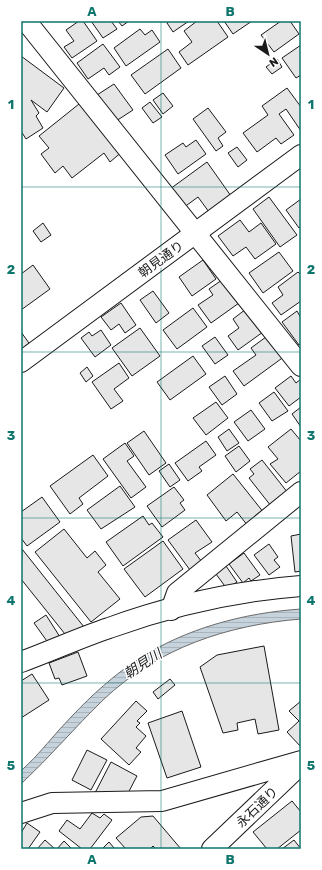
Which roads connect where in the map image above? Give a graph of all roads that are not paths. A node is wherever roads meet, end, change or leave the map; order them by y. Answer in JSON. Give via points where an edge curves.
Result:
{"nodes":[{"id":1,"x":28,"y":24,"type":"edge"},
{"id":2,"x":301,"y":155,"type":"edge"},
{"id":3,"x":196,"y":233,"type":"junction"},
{"id":4,"x":21,"y":362,"type":"edge"},
{"id":5,"x":301,"y":366,"type":"edge"},
{"id":6,"x":301,"y":492,"type":"edge"},
{"id":7,"x":301,"y":586,"type":"edge"},
{"id":8,"x":171,"y":610,"type":"junction"},
{"id":9,"x":21,"y":662,"type":"edge"},
{"id":10,"x":301,"y":761,"type":"edge"},
{"id":11,"x":301,"y":764,"type":"edge"},
{"id":12,"x":21,"y":813,"type":"edge"},
{"id":13,"x":212,"y":849,"type":"edge"}],
"edges":[{"from":1,"to":3,"type":"street"},
{"from":2,"to":3,"type":"street","name":"朝見通り"},
{"from":3,"to":4,"type":"street","name":"朝見通り"},
{"from":3,"to":5,"type":"street"},
{"from":6,"to":8,"type":"street","via":[[177,593]]},
{"from":7,"to":8,"type":"street","via":[[230,595]]},
{"from":8,"to":9,"type":"street","via":[[109,628]]},
{"from":10,"to":12,"type":"street","via":[[162,801],[52,803]]},
{"from":11,"to":13,"type":"street","name":"永石通り"}]}
